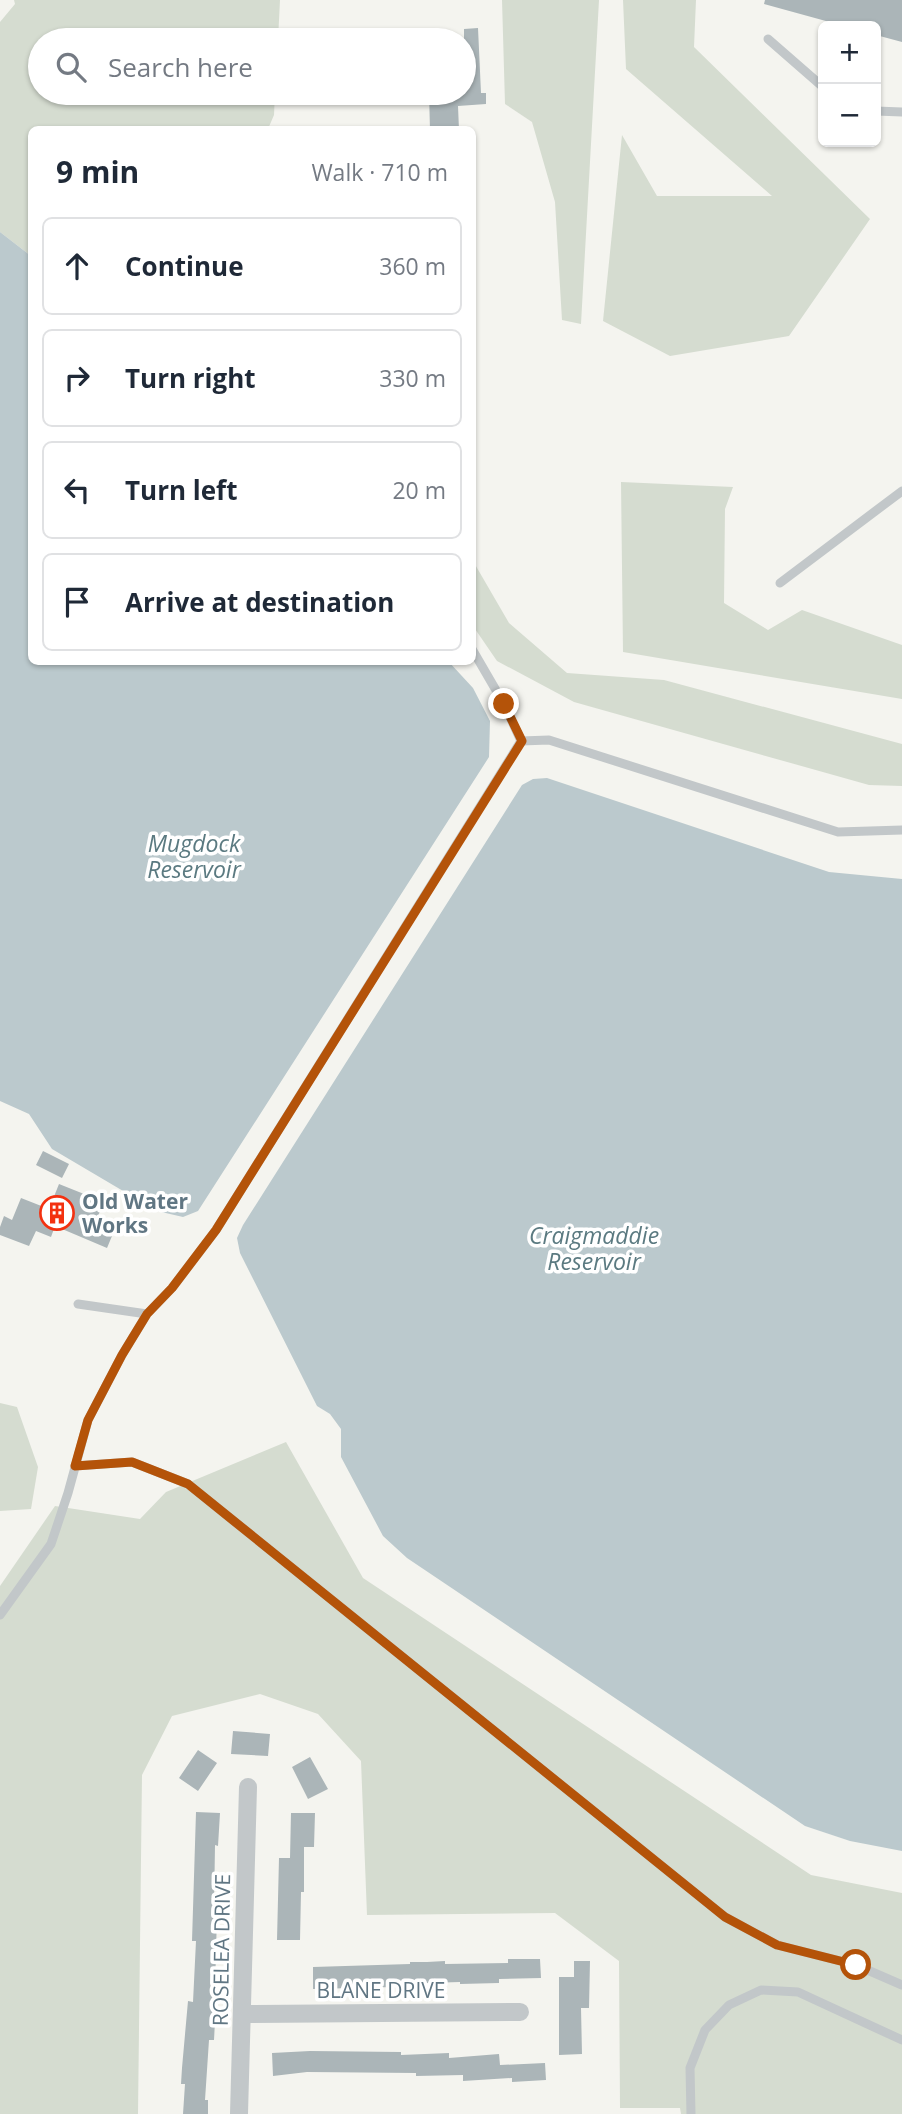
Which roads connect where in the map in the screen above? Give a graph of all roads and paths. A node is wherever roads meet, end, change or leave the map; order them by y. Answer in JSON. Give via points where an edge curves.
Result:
{"nodes":[{"id":1,"x":768,"y":39,"type":"dead end"},
{"id":2,"x":820,"y":84,"type":"edge"},
{"id":3,"x":881,"y":111,"type":"edge"},
{"id":4,"x":902,"y":113,"type":"edge"},
{"id":5,"x":902,"y":491,"type":"edge"},
{"id":6,"x":780,"y":583,"type":"dead end"},
{"id":7,"x":476,"y":656,"type":"edge"},
{"id":8,"x":522,"y":741,"type":"junction"},
{"id":9,"x":902,"y":830,"type":"edge"},
{"id":10,"x":78,"y":1304,"type":"dead end"},
{"id":11,"x":147,"y":1314,"type":"junction"},
{"id":12,"x":75,"y":1466,"type":"junction"},
{"id":13,"x":0,"y":1615,"type":"edge"},
{"id":14,"x":248,"y":1787,"type":"dead end"},
{"id":15,"x":902,"y":1985,"type":"edge"},
{"id":16,"x":520,"y":2012,"type":"dead end"},
{"id":17,"x":243,"y":2014,"type":"junction"},
{"id":18,"x":902,"y":2040,"type":"edge"},
{"id":19,"x":239,"y":2114,"type":"edge"},
{"id":20,"x":691,"y":2114,"type":"edge"}],
"edges":[{"from":1,"to":2,"type":"lane"},
{"from":3,"to":4,"type":"lane"},
{"from":5,"to":6,"type":"lane"},
{"from":7,"to":8,"type":"lane"},
{"from":8,"to":9,"type":"lane","via":[[549,740],[838,832]]},
{"from":8,"to":11,"type":"lane","via":[[216,1230]]},
{"from":10,"to":11,"type":"lane"},
{"from":11,"to":12,"type":"lane","via":[[88,1420]]},
{"from":12,"to":13,"type":"lane","via":[[51,1544]]},
{"from":12,"to":15,"type":"lane","via":[[132,1462],[188,1484],[725,1917],[777,1945],[856,1965]]},
{"from":14,"to":17,"type":"street","name":"ROSELEA DRIVE"},
{"from":16,"to":17,"type":"street","name":"BLANE DRIVE"},
{"from":17,"to":19,"type":"street","name":"ROSELEA DRIVE"},
{"from":18,"to":20,"type":"lane","via":[[798,1992],[761,1990],[729,2005],[705,2030],[690,2068]]}]}
